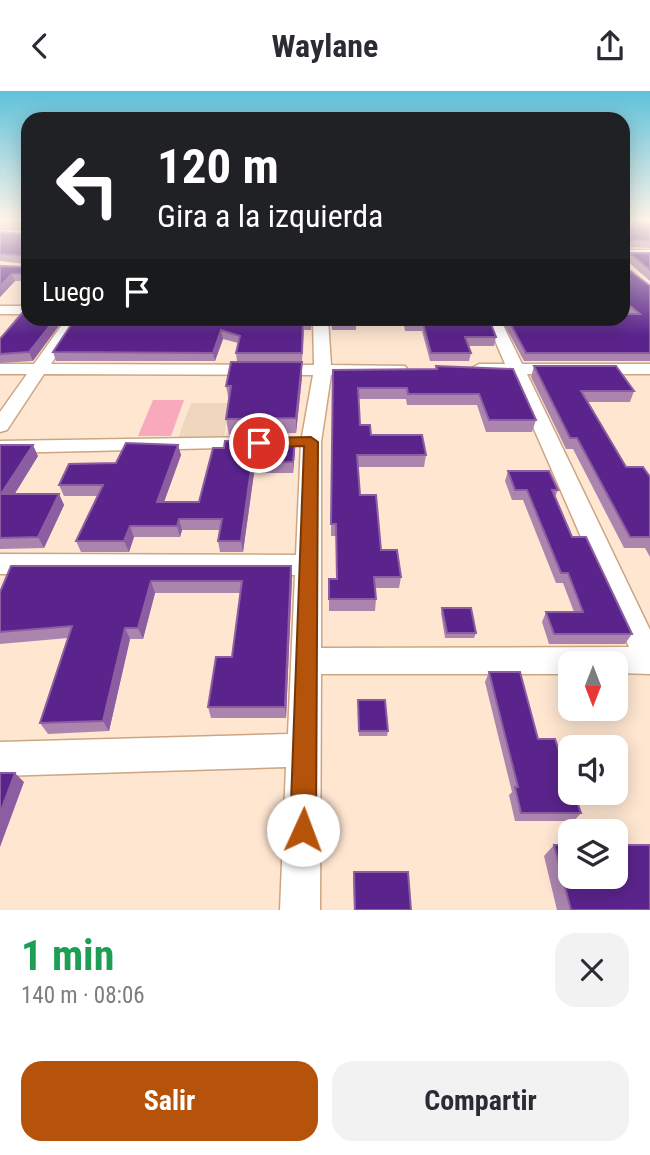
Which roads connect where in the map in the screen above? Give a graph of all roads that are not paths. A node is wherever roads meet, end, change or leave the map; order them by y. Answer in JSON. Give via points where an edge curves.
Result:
{"nodes":[{"id":1,"x":0,"y":310,"type":"edge"},
{"id":2,"x":21,"y":310,"type":"edge"},
{"id":3,"x":69,"y":326,"type":"edge"},
{"id":4,"x":321,"y":326,"type":"edge"},
{"id":5,"x":496,"y":326,"type":"edge"},
{"id":6,"x":0,"y":369,"type":"edge"},
{"id":7,"x":41,"y":369,"type":"junction"},
{"id":8,"x":459,"y":369,"type":"edge"},
{"id":9,"x":514,"y":369,"type":"junction"},
{"id":10,"x":650,"y":369,"type":"edge"},
{"id":11,"x":323,"y":370,"type":"junction"},
{"id":12,"x":419,"y":370,"type":"edge"},
{"id":13,"x":0,"y":426,"type":"edge"},
{"id":14,"x":288,"y":442,"type":"junction"},
{"id":15,"x":0,"y":447,"type":"edge"},
{"id":16,"x":0,"y":564,"type":"edge"},
{"id":17,"x":309,"y":565,"type":"junction"},
{"id":18,"x":308,"y":661,"type":"junction"},
{"id":19,"x":650,"y":661,"type":"edge"},
{"id":20,"x":306,"y":750,"type":"junction"},
{"id":21,"x":0,"y":759,"type":"edge"},
{"id":22,"x":300,"y":910,"type":"edge"}],
"edges":[{"from":1,"to":2,"type":"street"},
{"from":3,"to":7,"type":"street"},
{"from":4,"to":11,"type":"street"},
{"from":5,"to":9,"type":"street"},
{"from":6,"to":7,"type":"street"},
{"from":7,"to":11,"type":"street"},
{"from":7,"to":13,"type":"street"},
{"from":8,"to":9,"type":"street"},
{"from":9,"to":10,"type":"street"},
{"from":9,"to":19,"type":"street"},
{"from":11,"to":12,"type":"street"},
{"from":11,"to":14,"type":"street"},
{"from":14,"to":15,"type":"street"},
{"from":14,"to":17,"type":"street"},
{"from":16,"to":17,"type":"street"},
{"from":17,"to":18,"type":"street"},
{"from":18,"to":19,"type":"street"},
{"from":18,"to":20,"type":"street"},
{"from":20,"to":21,"type":"street"},
{"from":20,"to":22,"type":"street"}]}
